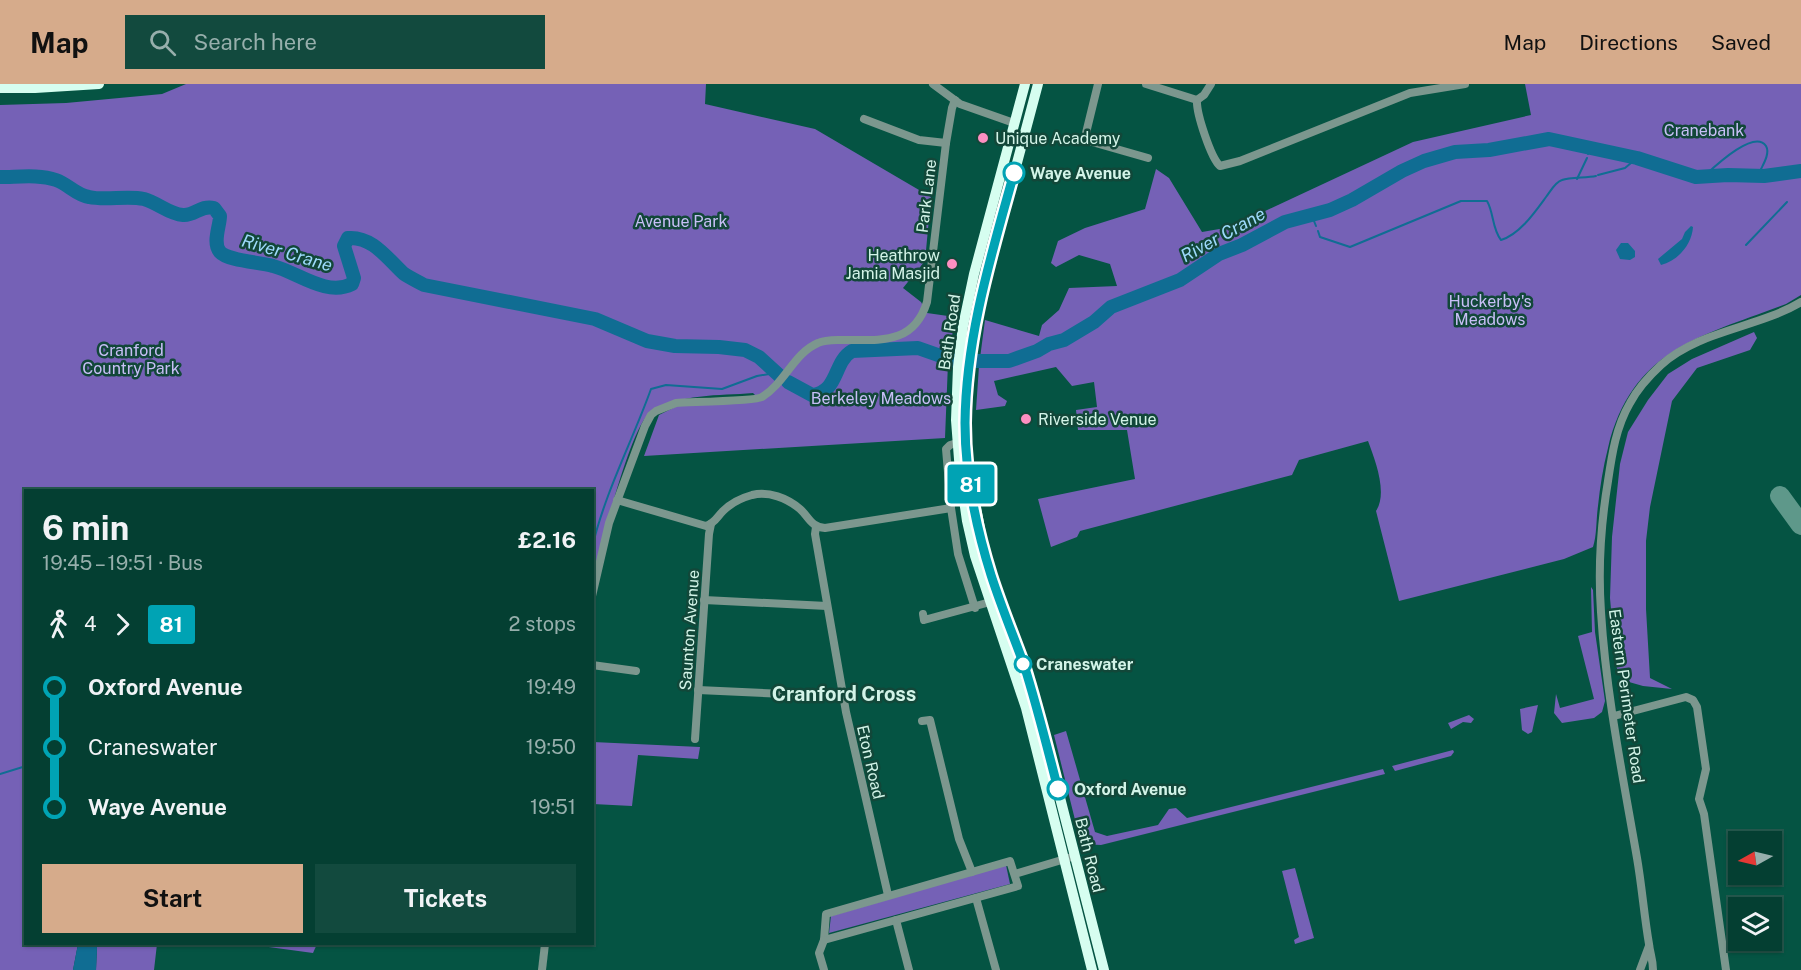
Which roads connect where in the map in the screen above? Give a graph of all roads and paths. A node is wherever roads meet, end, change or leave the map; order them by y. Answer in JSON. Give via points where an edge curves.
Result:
{"nodes":[{"id":1,"x":99,"y":84,"type":"edge"},
{"id":2,"x":933,"y":84,"type":"edge"},
{"id":3,"x":1025,"y":84,"type":"edge"},
{"id":4,"x":1038,"y":84,"type":"edge"},
{"id":5,"x":1098,"y":84,"type":"edge"},
{"id":6,"x":1146,"y":84,"type":"edge"},
{"id":7,"x":1211,"y":84,"type":"edge"},
{"id":8,"x":1465,"y":84,"type":"edge"},
{"id":9,"x":0,"y":88,"type":"edge"},
{"id":10,"x":955,"y":100,"type":"junction"},
{"id":11,"x":1197,"y":100,"type":"junction"},
{"id":12,"x":864,"y":119,"type":"dead end"},
{"id":13,"x":1014,"y":123,"type":"junction"},
{"id":14,"x":946,"y":143,"type":"junction"},
{"id":15,"x":1148,"y":158,"type":"dead end"},
{"id":16,"x":1801,"y":302,"type":"edge"},
{"id":17,"x":966,"y":341,"type":"junction"},
{"id":18,"x":963,"y":367,"type":"junction"},
{"id":19,"x":957,"y":443,"type":"junction"},
{"id":20,"x":617,"y":500,"type":"junction"},
{"id":21,"x":951,"y":508,"type":"junction"},
{"id":22,"x":711,"y":524,"type":"junction"},
{"id":23,"x":816,"y":527,"type":"junction"},
{"id":24,"x":594,"y":587,"type":"edge"},
{"id":25,"x":704,"y":600,"type":"junction"},
{"id":26,"x":995,"y":601,"type":"junction"},
{"id":27,"x":827,"y":606,"type":"junction"},
{"id":28,"x":975,"y":608,"type":"junction"},
{"id":29,"x":924,"y":620,"type":"dead end"},
{"id":30,"x":594,"y":665,"type":"edge"},
{"id":31,"x":636,"y":671,"type":"dead end"},
{"id":32,"x":698,"y":690,"type":"junction"},
{"id":33,"x":843,"y":694,"type":"junction"},
{"id":34,"x":1614,"y":716,"type":"junction"},
{"id":35,"x":922,"y":721,"type":"dead end"},
{"id":36,"x":695,"y":739,"type":"dead end"},
{"id":37,"x":1070,"y":857,"type":"junction"},
{"id":38,"x":972,"y":872,"type":"junction"},
{"id":39,"x":1014,"y":874,"type":"junction"},
{"id":40,"x":888,"y":895,"type":"junction"},
{"id":41,"x":976,"y":898,"type":"junction"},
{"id":42,"x":896,"y":920,"type":"junction"},
{"id":43,"x":824,"y":940,"type":"junction"},
{"id":44,"x":545,"y":945,"type":"edge"},
{"id":45,"x":1649,"y":946,"type":"junction"},
{"id":46,"x":542,"y":970,"type":"edge"},
{"id":47,"x":824,"y":970,"type":"edge"},
{"id":48,"x":909,"y":970,"type":"edge"},
{"id":49,"x":996,"y":970,"type":"edge"},
{"id":50,"x":1092,"y":970,"type":"edge"},
{"id":51,"x":1104,"y":970,"type":"edge"},
{"id":52,"x":1640,"y":970,"type":"edge"},
{"id":53,"x":1653,"y":970,"type":"edge"},
{"id":54,"x":1726,"y":970,"type":"edge"}],
"edges":[{"from":1,"to":9,"type":"highway"},
{"from":2,"to":10,"type":"street"},
{"from":3,"to":13,"type":"highway","name":"Bath Road"},
{"from":4,"to":17,"type":"highway","name":"Bath Road"},
{"from":5,"to":15,"type":"street","via":[[1086,138]]},
{"from":6,"to":11,"type":"street"},
{"from":7,"to":11,"type":"street"},
{"from":8,"to":11,"type":"street","via":[[1410,93],[1220,166]]},
{"from":10,"to":13,"type":"street"},
{"from":10,"to":14,"type":"street","name":"Park Lane"},
{"from":12,"to":14,"type":"street","via":[[919,140]]},
{"from":13,"to":17,"type":"highway","name":"Bath Road","via":[[970,292]]},
{"from":14,"to":20,"type":"street","name":"Park Lane","via":[[927,302],[917,325],[890,338],[820,341],[807,349],[761,398],[676,403],[656,411],[645,426]]},
{"from":16,"to":34,"type":"street","name":"Eastern Perimeter Road","via":[[1688,347],[1663,363],[1639,389],[1623,417],[1613,449],[1602,532],[1600,612]]},
{"from":17,"to":18,"type":"highway","name":"Bath Road"},
{"from":18,"to":19,"type":"highway","name":"Bath Road"},
{"from":18,"to":26,"type":"highway","name":"Bath Road","via":[[969,475]]},
{"from":19,"to":21,"type":"street","via":[[946,448]]},
{"from":19,"to":26,"type":"highway","name":"Bath Road","via":[[975,556]]},
{"from":20,"to":22,"type":"street","via":[[697,524]]},
{"from":20,"to":24,"type":"street"},
{"from":21,"to":23,"type":"street"},
{"from":21,"to":28,"type":"street","via":[[958,554]]},
{"from":22,"to":23,"type":"street","via":[[731,504],[763,494],[785,499]]},
{"from":22,"to":25,"type":"street","name":"Saunton Avenue"},
{"from":23,"to":27,"type":"street","name":"Eton Road"},
{"from":25,"to":27,"type":"street"},
{"from":25,"to":32,"type":"street","name":"Saunton Avenue"},
{"from":26,"to":28,"type":"street"},
{"from":26,"to":37,"type":"highway","name":"Bath Road","via":[[1031,690]]},
{"from":27,"to":33,"type":"street","name":"Eton Road"},
{"from":28,"to":29,"type":"street"},
{"from":30,"to":31,"type":"street"},
{"from":32,"to":33,"type":"street"},
{"from":32,"to":36,"type":"street","name":"Saunton Avenue"},
{"from":33,"to":40,"type":"street","name":"Eton Road"},
{"from":34,"to":45,"type":"street","name":"Eastern Perimeter Road"},
{"from":34,"to":54,"type":"street","via":[[1686,697],[1697,707],[1706,769],[1699,800]]},
{"from":35,"to":38,"type":"street","via":[[930,720],[959,838]]},
{"from":37,"to":39,"type":"street"},
{"from":37,"to":50,"type":"highway","name":"Bath Road"},
{"from":37,"to":51,"type":"highway","name":"Bath Road"},
{"from":38,"to":39,"type":"street","via":[[1010,861]]},
{"from":38,"to":40,"type":"street"},
{"from":39,"to":41,"type":"street","via":[[1017,886]]},
{"from":40,"to":43,"type":"street","via":[[825,914]]},
{"from":41,"to":42,"type":"street"},
{"from":41,"to":49,"type":"street"},
{"from":42,"to":43,"type":"street"},
{"from":42,"to":48,"type":"street"},
{"from":43,"to":47,"type":"street","via":[[819,953]]},
{"from":44,"to":46,"type":"street"},
{"from":45,"to":52,"type":"street"},
{"from":45,"to":53,"type":"street","name":"Eastern Perimeter Road"}]}
